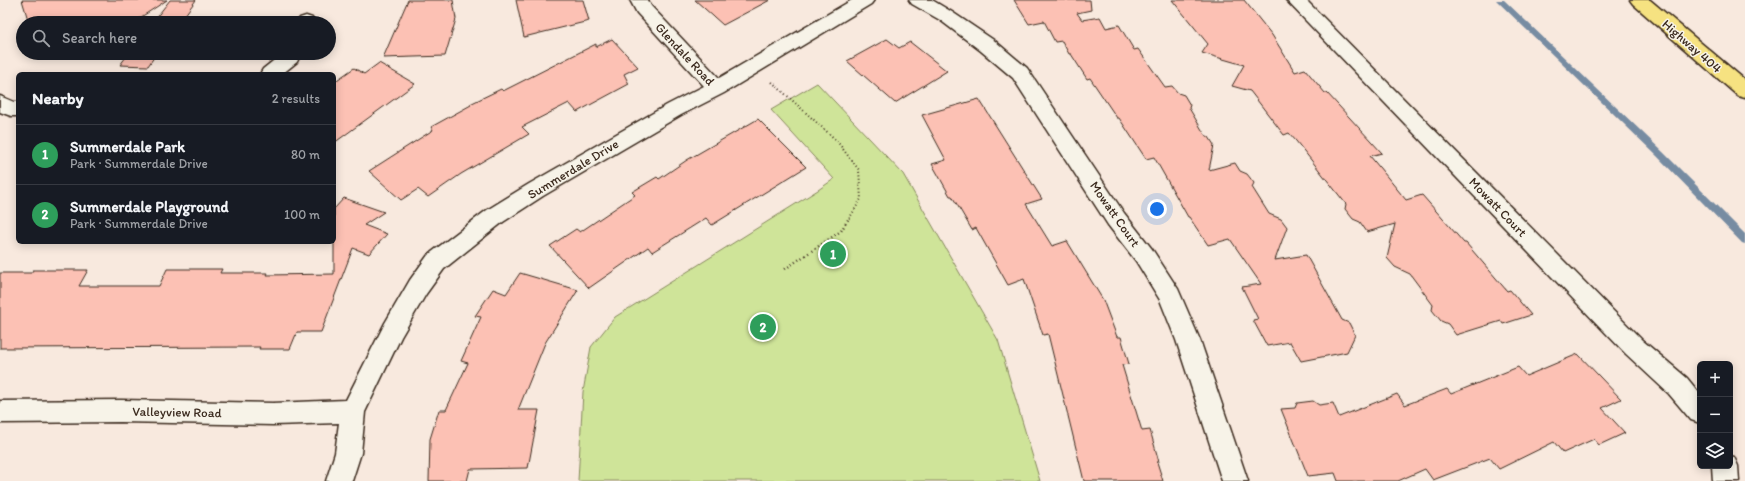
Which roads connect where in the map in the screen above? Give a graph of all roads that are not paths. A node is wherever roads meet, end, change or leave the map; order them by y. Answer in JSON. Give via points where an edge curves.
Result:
{"nodes":[{"id":1,"x":639,"y":0,"type":"edge"},
{"id":2,"x":865,"y":0,"type":"edge"},
{"id":3,"x":918,"y":0,"type":"edge"},
{"id":4,"x":1295,"y":0,"type":"edge"},
{"id":5,"x":1639,"y":0,"type":"edge"},
{"id":6,"x":286,"y":60,"type":"edge"},
{"id":7,"x":272,"y":72,"type":"edge"},
{"id":8,"x":717,"y":88,"type":"junction"},
{"id":9,"x":1745,"y":91,"type":"edge"},
{"id":10,"x":0,"y":103,"type":"edge"},
{"id":11,"x":16,"y":109,"type":"edge"},
{"id":12,"x":1697,"y":408,"type":"edge"},
{"id":13,"x":353,"y":411,"type":"junction"},
{"id":14,"x":0,"y":412,"type":"edge"},
{"id":15,"x":1725,"y":469,"type":"edge"},
{"id":16,"x":339,"y":481,"type":"edge"},
{"id":17,"x":1235,"y":481,"type":"edge"},
{"id":18,"x":1726,"y":481,"type":"edge"}],
"edges":[{"from":1,"to":8,"type":"street","name":"Glendale Road","via":[[643,9]]},
{"from":2,"to":8,"type":"street","name":"Summerdale Drive"},
{"from":3,"to":17,"type":"street","name":"Mowatt Court","via":[[946,16],[988,46],[1020,73],[1116,219],[1144,255],[1170,296],[1188,340]]},
{"from":4,"to":12,"type":"street","name":"Mowatt Court","via":[[1634,348],[1678,386]]},
{"from":5,"to":9,"type":"highway","name":"Highway 404"},
{"from":6,"to":7,"type":"street"},
{"from":8,"to":13,"type":"street","name":"Summerdale Drive","via":[[536,190],[495,216],[436,262],[393,330]]},
{"from":10,"to":11,"type":"street"},
{"from":13,"to":14,"type":"street","name":"Valleyview Road","via":[[273,414]]},
{"from":13,"to":16,"type":"street","name":"Summerdale Drive","via":[[348,453]]},
{"from":15,"to":18,"type":"street"}]}
